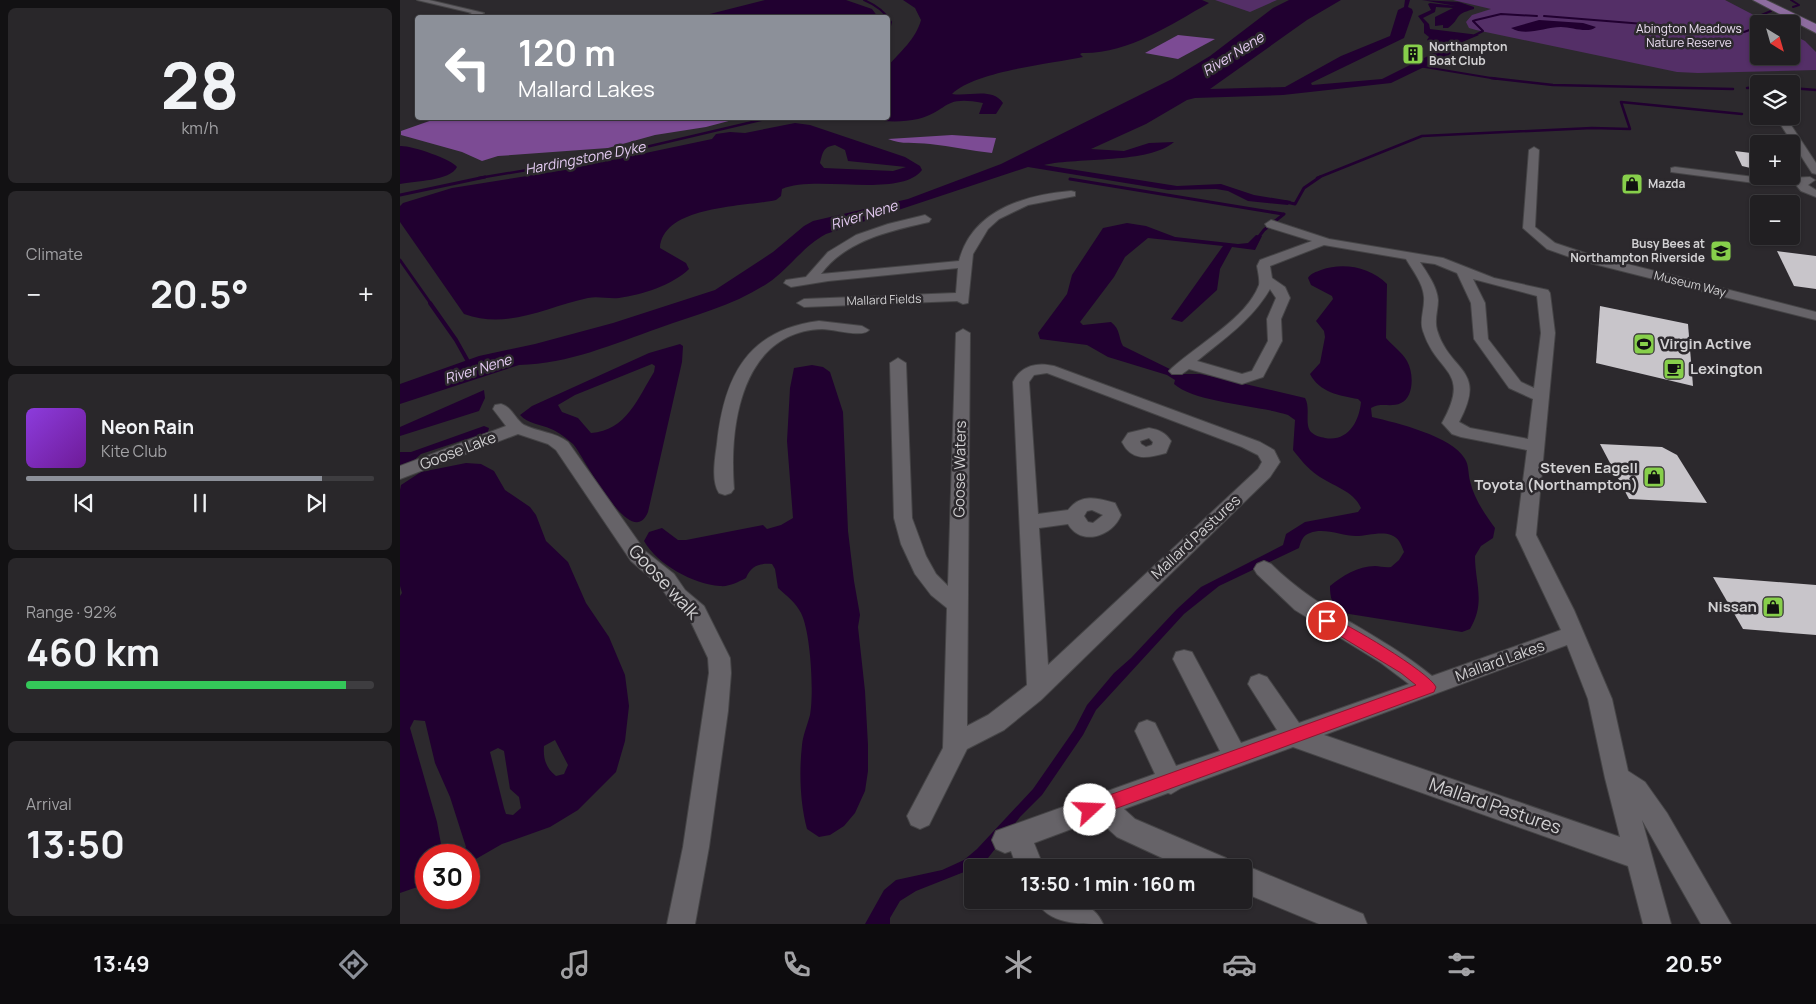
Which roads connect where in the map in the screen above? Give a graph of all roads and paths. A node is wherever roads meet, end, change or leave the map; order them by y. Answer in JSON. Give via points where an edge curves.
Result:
{"nodes":[{"id":1,"x":420,"y":0,"type":"edge"},
{"id":2,"x":1758,"y":0,"type":"edge"},
{"id":3,"x":1770,"y":0,"type":"edge"},
{"id":4,"x":474,"y":15,"type":"edge"},
{"id":5,"x":1816,"y":22,"type":"edge"},
{"id":6,"x":1816,"y":29,"type":"edge"},
{"id":7,"x":1785,"y":125,"type":"edge"},
{"id":8,"x":1534,"y":150,"type":"dead end"},
{"id":9,"x":1672,"y":170,"type":"dead end"},
{"id":10,"x":1812,"y":176,"type":"edge"},
{"id":11,"x":1750,"y":180,"type":"edge"},
{"id":12,"x":1782,"y":185,"type":"edge"},
{"id":13,"x":1814,"y":193,"type":"edge"},
{"id":14,"x":1071,"y":194,"type":"dead end"},
{"id":15,"x":925,"y":219,"type":"dead end"},
{"id":16,"x":1271,"y":224,"type":"dead end"},
{"id":17,"x":1323,"y":241,"type":"junction"},
{"id":18,"x":1410,"y":255,"type":"junction"},
{"id":19,"x":964,"y":264,"type":"junction"},
{"id":20,"x":1462,"y":269,"type":"junction"},
{"id":21,"x":810,"y":280,"type":"junction"},
{"id":22,"x":1266,"y":280,"type":"junction"},
{"id":23,"x":792,"y":283,"type":"dead end"},
{"id":24,"x":804,"y":303,"type":"dead end"},
{"id":25,"x":1816,"y":316,"type":"edge"},
{"id":26,"x":862,"y":330,"type":"dead end"},
{"id":27,"x":963,"y":333,"type":"dead end"},
{"id":28,"x":898,"y":362,"type":"dead end"},
{"id":29,"x":1540,"y":396,"type":"junction"},
{"id":30,"x":501,"y":409,"type":"dead end"},
{"id":31,"x":1175,"y":416,"type":"junction"},
{"id":32,"x":517,"y":428,"type":"junction"},
{"id":33,"x":1157,"y":435,"type":"dead end"},
{"id":34,"x":1534,"y":446,"type":"junction"},
{"id":35,"x":400,"y":474,"type":"edge"},
{"id":36,"x":725,"y":489,"type":"dead end"},
{"id":37,"x":1074,"y":516,"type":"dead end"},
{"id":38,"x":1029,"y":522,"type":"junction"},
{"id":39,"x":1264,"y":569,"type":"dead end"},
{"id":40,"x":959,"y":605,"type":"junction"},
{"id":41,"x":1574,"y":634,"type":"junction"},
{"id":42,"x":1184,"y":659,"type":"dead end"},
{"id":43,"x":1259,"y":684,"type":"dead end"},
{"id":44,"x":1038,"y":687,"type":"junction"},
{"id":45,"x":1429,"y":687,"type":"junction"},
{"id":46,"x":1147,"y":731,"type":"dead end"},
{"id":47,"x":1294,"y":736,"type":"junction"},
{"id":48,"x":956,"y":742,"type":"junction"},
{"id":49,"x":1236,"y":757,"type":"junction"},
{"id":50,"x":1617,"y":778,"type":"junction"},
{"id":51,"x":1171,"y":782,"type":"junction"},
{"id":52,"x":1107,"y":804,"type":"junction"},
{"id":53,"x":920,"y":816,"type":"dead end"},
{"id":54,"x":1639,"y":857,"type":"junction"},
{"id":55,"x":1025,"y":859,"type":"edge"},
{"id":56,"x":1196,"y":859,"type":"edge"},
{"id":57,"x":1252,"y":882,"type":"edge"},
{"id":58,"x":1065,"y":909,"type":"edge"},
{"id":59,"x":681,"y":924,"type":"edge"},
{"id":60,"x":1089,"y":924,"type":"edge"},
{"id":61,"x":1353,"y":924,"type":"edge"},
{"id":62,"x":1657,"y":924,"type":"edge"},
{"id":63,"x":1717,"y":924,"type":"edge"}],
"edges":[{"from":1,"to":4,"type":"street","via":[[480,13]]},
{"from":2,"to":6,"type":"highway"},
{"from":3,"to":5,"type":"highway"},
{"from":7,"to":10,"type":"street"},
{"from":8,"to":25,"type":"street","name":"Museum Way","via":[[1530,228],[1551,246]]},
{"from":9,"to":11,"type":"street"},
{"from":10,"to":13,"type":"street","via":[[1802,187]]},
{"from":12,"to":13,"type":"street"},
{"from":14,"to":19,"type":"street","name":"Mallard Fields","via":[[1030,200],[1000,214],[978,234]]},
{"from":15,"to":21,"type":"street","via":[[882,228],[860,237],[819,266]]},
{"from":16,"to":17,"type":"street"},
{"from":17,"to":18,"type":"street"},
{"from":17,"to":22,"type":"street","via":[[1265,263]]},
{"from":18,"to":20,"type":"street"},
{"from":18,"to":34,"type":"street","via":[[1430,294],[1431,333],[1462,382],[1460,410],[1450,423],[1468,433]]},
{"from":19,"to":21,"type":"street","name":"Mallard Fields"},
{"from":19,"to":24,"type":"street","name":"Mallard Fields","via":[[964,299]]},
{"from":20,"to":29,"type":"street","via":[[1478,303],[1481,339],[1515,385]]},
{"from":20,"to":29,"type":"street","via":[[1490,281],[1543,292],[1548,333]]},
{"from":21,"to":23,"type":"street","name":"Mallard Fields"},
{"from":22,"to":22,"type":"street","via":[[1282,292],[1283,298],[1274,319],[1275,342],[1258,374],[1242,379],[1181,367],[1232,330],[1262,291]]},
{"from":26,"to":36,"type":"street","via":[[813,326],[793,331],[763,346],[740,379],[731,409],[723,459]]},
{"from":27,"to":40,"type":"street","name":"Goose Waters"},
{"from":28,"to":40,"type":"street","via":[[903,518],[908,539],[936,589]]},
{"from":29,"to":34,"type":"street"},
{"from":30,"to":32,"type":"street"},
{"from":31,"to":33,"type":"street"},
{"from":31,"to":38,"type":"street","name":"Mallard Pastures","via":[[1049,369],[1040,368],[1027,373],[1021,382]]},
{"from":31,"to":44,"type":"street","name":"Mallard Pastures","via":[[1262,450],[1272,459],[1271,466]]},
{"from":32,"to":35,"type":"street","name":"Goose Lake"},
{"from":32,"to":59,"type":"street","name":"Goose walk","via":[[554,440],[562,446],[638,556],[667,580],[678,596],[697,612],[719,658],[715,720]]},
{"from":34,"to":41,"type":"street","via":[[1526,535]]},
{"from":37,"to":38,"type":"street"},
{"from":38,"to":44,"type":"street","name":"Mallard Pastures"},
{"from":39,"to":45,"type":"street","via":[[1306,607],[1406,669]]},
{"from":40,"to":48,"type":"street","name":"Goose Waters"},
{"from":41,"to":45,"type":"street","name":"Mallard Lakes"},
{"from":41,"to":50,"type":"street","via":[[1600,699]]},
{"from":42,"to":49,"type":"street"},
{"from":43,"to":47,"type":"street"},
{"from":44,"to":48,"type":"street","name":"Mallard Pastures","via":[[997,723]]},
{"from":45,"to":47,"type":"street"},
{"from":46,"to":51,"type":"street"},
{"from":47,"to":49,"type":"street"},
{"from":47,"to":54,"type":"street","name":"Mallard Pastures"},
{"from":48,"to":53,"type":"street","name":"Goose Waters","via":[[948,766]]},
{"from":49,"to":51,"type":"street"},
{"from":50,"to":54,"type":"street"},
{"from":50,"to":63,"type":"street","via":[[1636,791],[1658,822]]},
{"from":51,"to":52,"type":"street"},
{"from":52,"to":55,"type":"street","via":[[1011,838]]},
{"from":52,"to":56,"type":"street","via":[[1126,828]]},
{"from":54,"to":62,"type":"street"},
{"from":57,"to":61,"type":"street"},
{"from":58,"to":60,"type":"street"}]}
